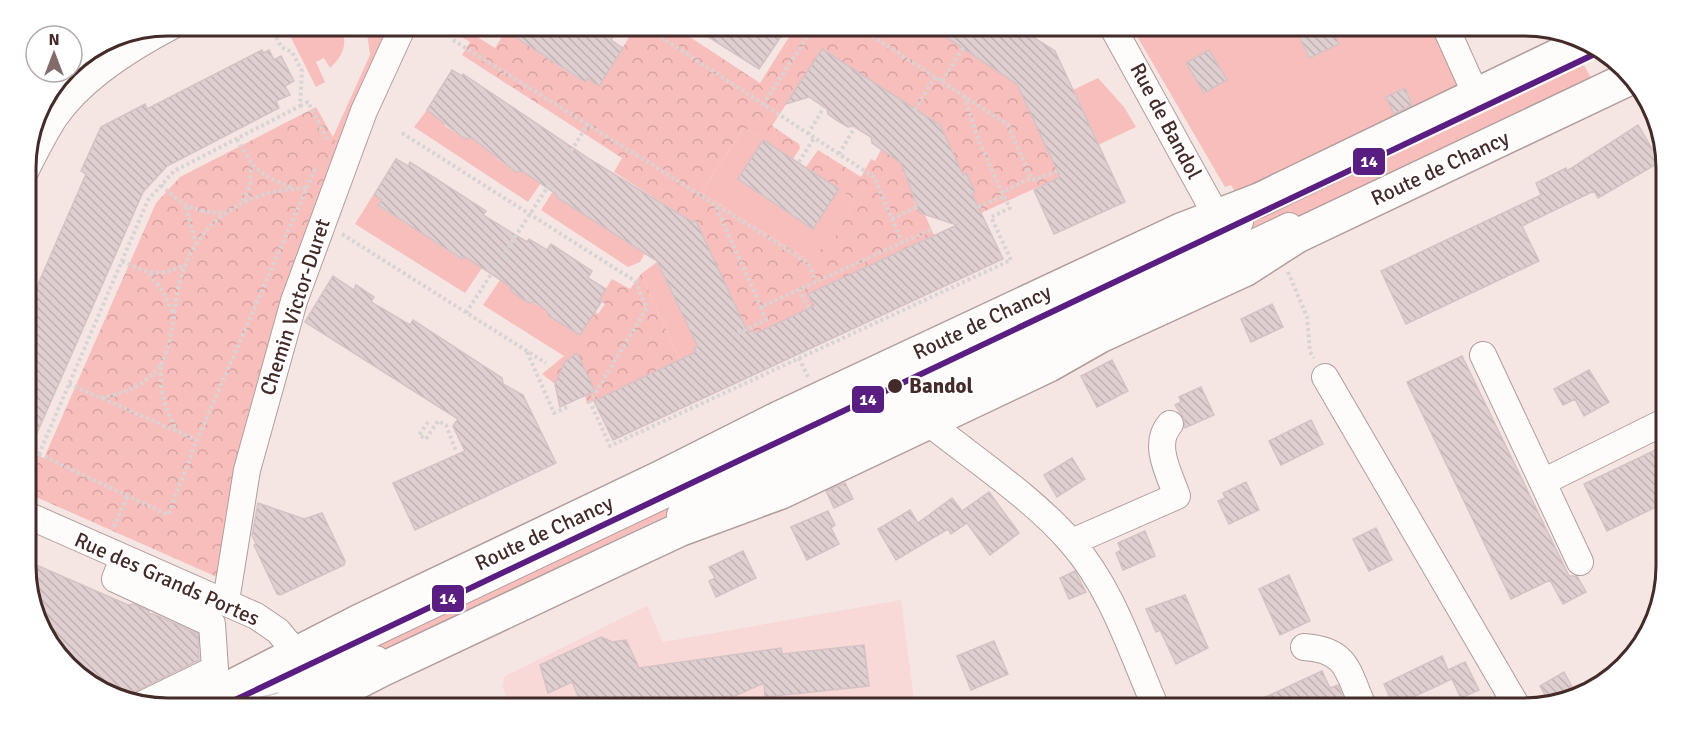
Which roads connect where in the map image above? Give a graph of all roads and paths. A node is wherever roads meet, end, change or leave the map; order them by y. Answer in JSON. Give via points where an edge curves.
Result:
{"nodes":[{"id":1,"x":398,"y":36,"type":"edge"},
{"id":2,"x":660,"y":36,"type":"edge"},
{"id":3,"x":808,"y":36,"type":"edge"},
{"id":4,"x":872,"y":36,"type":"edge"},
{"id":5,"x":1117,"y":36,"type":"edge"},
{"id":6,"x":1450,"y":36,"type":"edge"},
{"id":7,"x":276,"y":37,"type":"edge"},
{"id":8,"x":140,"y":40,"type":"edge"},
{"id":9,"x":453,"y":40,"type":"dead end"},
{"id":10,"x":1576,"y":47,"type":"edge"},
{"id":11,"x":963,"y":48,"type":"dead end"},
{"id":12,"x":1592,"y":55,"type":"edge"},
{"id":13,"x":1614,"y":72,"type":"edge"},
{"id":14,"x":935,"y":77,"type":"junction"},
{"id":15,"x":942,"y":81,"type":"junction"},
{"id":16,"x":1623,"y":81,"type":"edge"},
{"id":17,"x":964,"y":96,"type":"junction"},
{"id":18,"x":1477,"y":97,"type":"junction"},
{"id":19,"x":763,"y":105,"type":"junction"},
{"id":20,"x":300,"y":106,"type":"junction"},
{"id":21,"x":824,"y":107,"type":"dead end"},
{"id":22,"x":915,"y":110,"type":"dead end"},
{"id":23,"x":588,"y":124,"type":"junction"},
{"id":24,"x":855,"y":127,"type":"dead end"},
{"id":25,"x":402,"y":133,"type":"dead end"},
{"id":26,"x":808,"y":134,"type":"junction"},
{"id":27,"x":814,"y":138,"type":"junction"},
{"id":28,"x":237,"y":139,"type":"junction"},
{"id":29,"x":37,"y":150,"type":"edge"},
{"id":30,"x":324,"y":150,"type":"dead end"},
{"id":31,"x":571,"y":151,"type":"dead end"},
{"id":32,"x":839,"y":154,"type":"junction"},
{"id":33,"x":319,"y":159,"type":"dead end"},
{"id":34,"x":799,"y":162,"type":"dead end"},
{"id":35,"x":251,"y":166,"type":"junction"},
{"id":36,"x":1057,"y":171,"type":"dead end"},
{"id":37,"x":1031,"y":178,"type":"junction"},
{"id":38,"x":550,"y":183,"type":"dead end"},
{"id":39,"x":161,"y":185,"type":"junction"},
{"id":40,"x":294,"y":188,"type":"junction"},
{"id":41,"x":306,"y":188,"type":"junction"},
{"id":42,"x":1003,"y":194,"type":"junction"},
{"id":43,"x":243,"y":201,"type":"junction"},
{"id":44,"x":715,"y":206,"type":"junction"},
{"id":45,"x":186,"y":207,"type":"junction"},
{"id":46,"x":918,"y":207,"type":"dead end"},
{"id":47,"x":978,"y":207,"type":"dead end"},
{"id":48,"x":223,"y":213,"type":"junction"},
{"id":49,"x":530,"y":214,"type":"junction"},
{"id":50,"x":892,"y":219,"type":"junction"},
{"id":51,"x":322,"y":221,"type":"junction"},
{"id":52,"x":932,"y":229,"type":"dead end"},
{"id":53,"x":195,"y":241,"type":"junction"},
{"id":54,"x":902,"y":242,"type":"junction"},
{"id":55,"x":1230,"y":242,"type":"junction"},
{"id":56,"x":122,"y":261,"type":"junction"},
{"id":57,"x":184,"y":264,"type":"junction"},
{"id":58,"x":1287,"y":270,"type":"dead end"},
{"id":59,"x":148,"y":273,"type":"junction"},
{"id":60,"x":816,"y":281,"type":"junction"},
{"id":61,"x":800,"y":289,"type":"junction"},
{"id":62,"x":761,"y":308,"type":"junction"},
{"id":63,"x":809,"y":309,"type":"dead end"},
{"id":64,"x":466,"y":313,"type":"junction"},
{"id":65,"x":174,"y":315,"type":"junction"},
{"id":66,"x":738,"y":333,"type":"dead end"},
{"id":67,"x":527,"y":351,"type":"junction"},
{"id":68,"x":1483,"y":355,"type":"dead end"},
{"id":69,"x":546,"y":363,"type":"dead end"},
{"id":70,"x":161,"y":365,"type":"junction"},
{"id":71,"x":1325,"y":377,"type":"joint"},
{"id":72,"x":69,"y":384,"type":"junction"},
{"id":73,"x":101,"y":398,"type":"junction"},
{"id":74,"x":570,"y":406,"type":"dead end"},
{"id":75,"x":428,"y":422,"type":"dead end"},
{"id":76,"x":928,"y":422,"type":"junction"},
{"id":77,"x":1170,"y":424,"type":"dead end"},
{"id":78,"x":1656,"y":426,"type":"edge"},
{"id":79,"x":177,"y":431,"type":"junction"},
{"id":80,"x":197,"y":440,"type":"junction"},
{"id":81,"x":456,"y":451,"type":"dead end"},
{"id":82,"x":39,"y":454,"type":"junction"},
{"id":83,"x":36,"y":461,"type":"edge"},
{"id":84,"x":1543,"y":482,"type":"junction"},
{"id":85,"x":128,"y":495,"type":"junction"},
{"id":86,"x":36,"y":519,"type":"edge"},
{"id":87,"x":111,"y":535,"type":"dead end"},
{"id":88,"x":1072,"y":542,"type":"junction"},
{"id":89,"x":123,"y":558,"type":"junction"},
{"id":90,"x":1580,"y":562,"type":"dead end"},
{"id":91,"x":226,"y":601,"type":"junction"},
{"id":92,"x":1304,"y":647,"type":"dead end"},
{"id":93,"x":316,"y":685,"type":"edge"},
{"id":94,"x":157,"y":697,"type":"edge"},
{"id":95,"x":245,"y":698,"type":"edge"},
{"id":96,"x":267,"y":698,"type":"edge"},
{"id":97,"x":1151,"y":698,"type":"edge"},
{"id":98,"x":1359,"y":698,"type":"edge"},
{"id":99,"x":1512,"y":698,"type":"edge"}],
"edges":[{"from":1,"to":51,"type":"street","name":"Chemin Victor-Duret","via":[[364,111]]},
{"from":2,"to":19,"type":"path"},
{"from":3,"to":19,"type":"path"},
{"from":4,"to":14,"type":"path"},
{"from":5,"to":55,"type":"street","name":"Rue de Bandol"},
{"from":6,"to":18,"type":"street"},
{"from":7,"to":20,"type":"path","via":[[281,47],[292,51],[302,71]]},
{"from":8,"to":29,"type":"street","via":[[71,98]]},
{"from":9,"to":23,"type":"path"},
{"from":10,"to":18,"type":"main road","name":"Route de Chancy"},
{"from":11,"to":15,"type":"path"},
{"from":12,"to":55,"type":"street"},
{"from":13,"to":55,"type":"street"},
{"from":14,"to":15,"type":"path"},
{"from":14,"to":22,"type":"path"},
{"from":15,"to":17,"type":"path"},
{"from":16,"to":55,"type":"main road","name":"Route de Chancy","via":[[1297,236]]},
{"from":17,"to":37,"type":"path","via":[[1008,125]]},
{"from":17,"to":42,"type":"path"},
{"from":18,"to":55,"type":"main road","name":"Route de Chancy"},
{"from":19,"to":26,"type":"path"},
{"from":20,"to":28,"type":"path"},
{"from":20,"to":30,"type":"path","via":[[308,102],[328,141]]},
{"from":21,"to":26,"type":"path"},
{"from":23,"to":31,"type":"path"},
{"from":23,"to":44,"type":"path"},
{"from":24,"to":32,"type":"path"},
{"from":25,"to":49,"type":"path"},
{"from":26,"to":27,"type":"path"},
{"from":27,"to":32,"type":"path"},
{"from":27,"to":34,"type":"path"},
{"from":28,"to":35,"type":"path"},
{"from":28,"to":39,"type":"path","via":[[174,171]]},
{"from":32,"to":50,"type":"path","via":[[874,177]]},
{"from":33,"to":41,"type":"path"},
{"from":35,"to":40,"type":"path","via":[[275,182]]},
{"from":35,"to":43,"type":"path","via":[[250,186]]},
{"from":36,"to":37,"type":"path"},
{"from":37,"to":42,"type":"path"},
{"from":38,"to":49,"type":"path"},
{"from":39,"to":45,"type":"path"},
{"from":39,"to":56,"type":"path","via":[[148,200]]},
{"from":40,"to":41,"type":"path"},
{"from":40,"to":43,"type":"path"},
{"from":41,"to":80,"type":"path"},
{"from":42,"to":47,"type":"path"},
{"from":42,"to":49,"type":"path","via":[[1010,208],[991,217],[1011,260],[610,446],[590,402],[648,308],[635,281]]},
{"from":43,"to":48,"type":"path"},
{"from":44,"to":60,"type":"path","via":[[807,262]]},
{"from":44,"to":62,"type":"path"},
{"from":45,"to":48,"type":"path"},
{"from":45,"to":53,"type":"path"},
{"from":46,"to":50,"type":"path"},
{"from":48,"to":53,"type":"path"},
{"from":49,"to":64,"type":"path"},
{"from":50,"to":54,"type":"path"},
{"from":51,"to":64,"type":"path"},
{"from":51,"to":91,"type":"street","name":"Chemin Victor-Duret","via":[[255,436]]},
{"from":52,"to":54,"type":"path"},
{"from":53,"to":57,"type":"path"},
{"from":54,"to":60,"type":"path"},
{"from":55,"to":76,"type":"main road","name":"Route de Chancy","via":[[1100,336],[1049,365]]},
{"from":55,"to":93,"type":"street","via":[[367,664]]},
{"from":55,"to":93,"type":"main road","name":"Route de Chancy","via":[[1181,230],[777,419],[358,622]]},
{"from":56,"to":59,"type":"path"},
{"from":56,"to":72,"type":"path"},
{"from":57,"to":59,"type":"path","via":[[167,273]]},
{"from":57,"to":65,"type":"path"},
{"from":58,"to":71,"type":"path","via":[[1306,317],[1310,352]]},
{"from":59,"to":65,"type":"path"},
{"from":60,"to":61,"type":"path"},
{"from":61,"to":62,"type":"path"},
{"from":61,"to":63,"type":"path"},
{"from":62,"to":66,"type":"path","via":[[766,320]]},
{"from":64,"to":67,"type":"path"},
{"from":65,"to":70,"type":"path","via":[[172,343]]},
{"from":67,"to":69,"type":"path"},
{"from":67,"to":74,"type":"path","via":[[554,413]]},
{"from":68,"to":84,"type":"street"},
{"from":70,"to":73,"type":"path","via":[[146,383]]},
{"from":70,"to":79,"type":"path","via":[[164,404]]},
{"from":71,"to":99,"type":"street"},
{"from":72,"to":73,"type":"path"},
{"from":72,"to":82,"type":"path"},
{"from":73,"to":79,"type":"path"},
{"from":75,"to":81,"type":"path","via":[[419,435],[426,440],[438,421],[446,425]]},
{"from":76,"to":88,"type":"street","via":[[1036,508]]},
{"from":76,"to":93,"type":"main road","name":"Route de Chancy","via":[[781,492],[681,529]]},
{"from":77,"to":88,"type":"street","via":[[1162,433],[1161,448],[1177,496]]},
{"from":78,"to":84,"type":"street"},
{"from":79,"to":80,"type":"path"},
{"from":80,"to":85,"type":"path","via":[[168,515]]},
{"from":82,"to":83,"type":"path"},
{"from":82,"to":85,"type":"path"},
{"from":84,"to":90,"type":"street"},
{"from":85,"to":87,"type":"path"},
{"from":86,"to":89,"type":"street","name":"Rue des Grands Portes"},
{"from":88,"to":97,"type":"street","via":[[1097,578]]},
{"from":89,"to":91,"type":"street","name":"Rue des Grands Portes"},
{"from":89,"to":94,"type":"street","via":[[115,579],[212,624],[215,669]]},
{"from":91,"to":93,"type":"street","name":"Rue des Grands Portes","via":[[278,631]]},
{"from":92,"to":98,"type":"street","via":[[1325,648],[1340,657]]},
{"from":93,"to":95,"type":"main road","name":"Route de Chancy"},
{"from":93,"to":96,"type":"street"}]}
